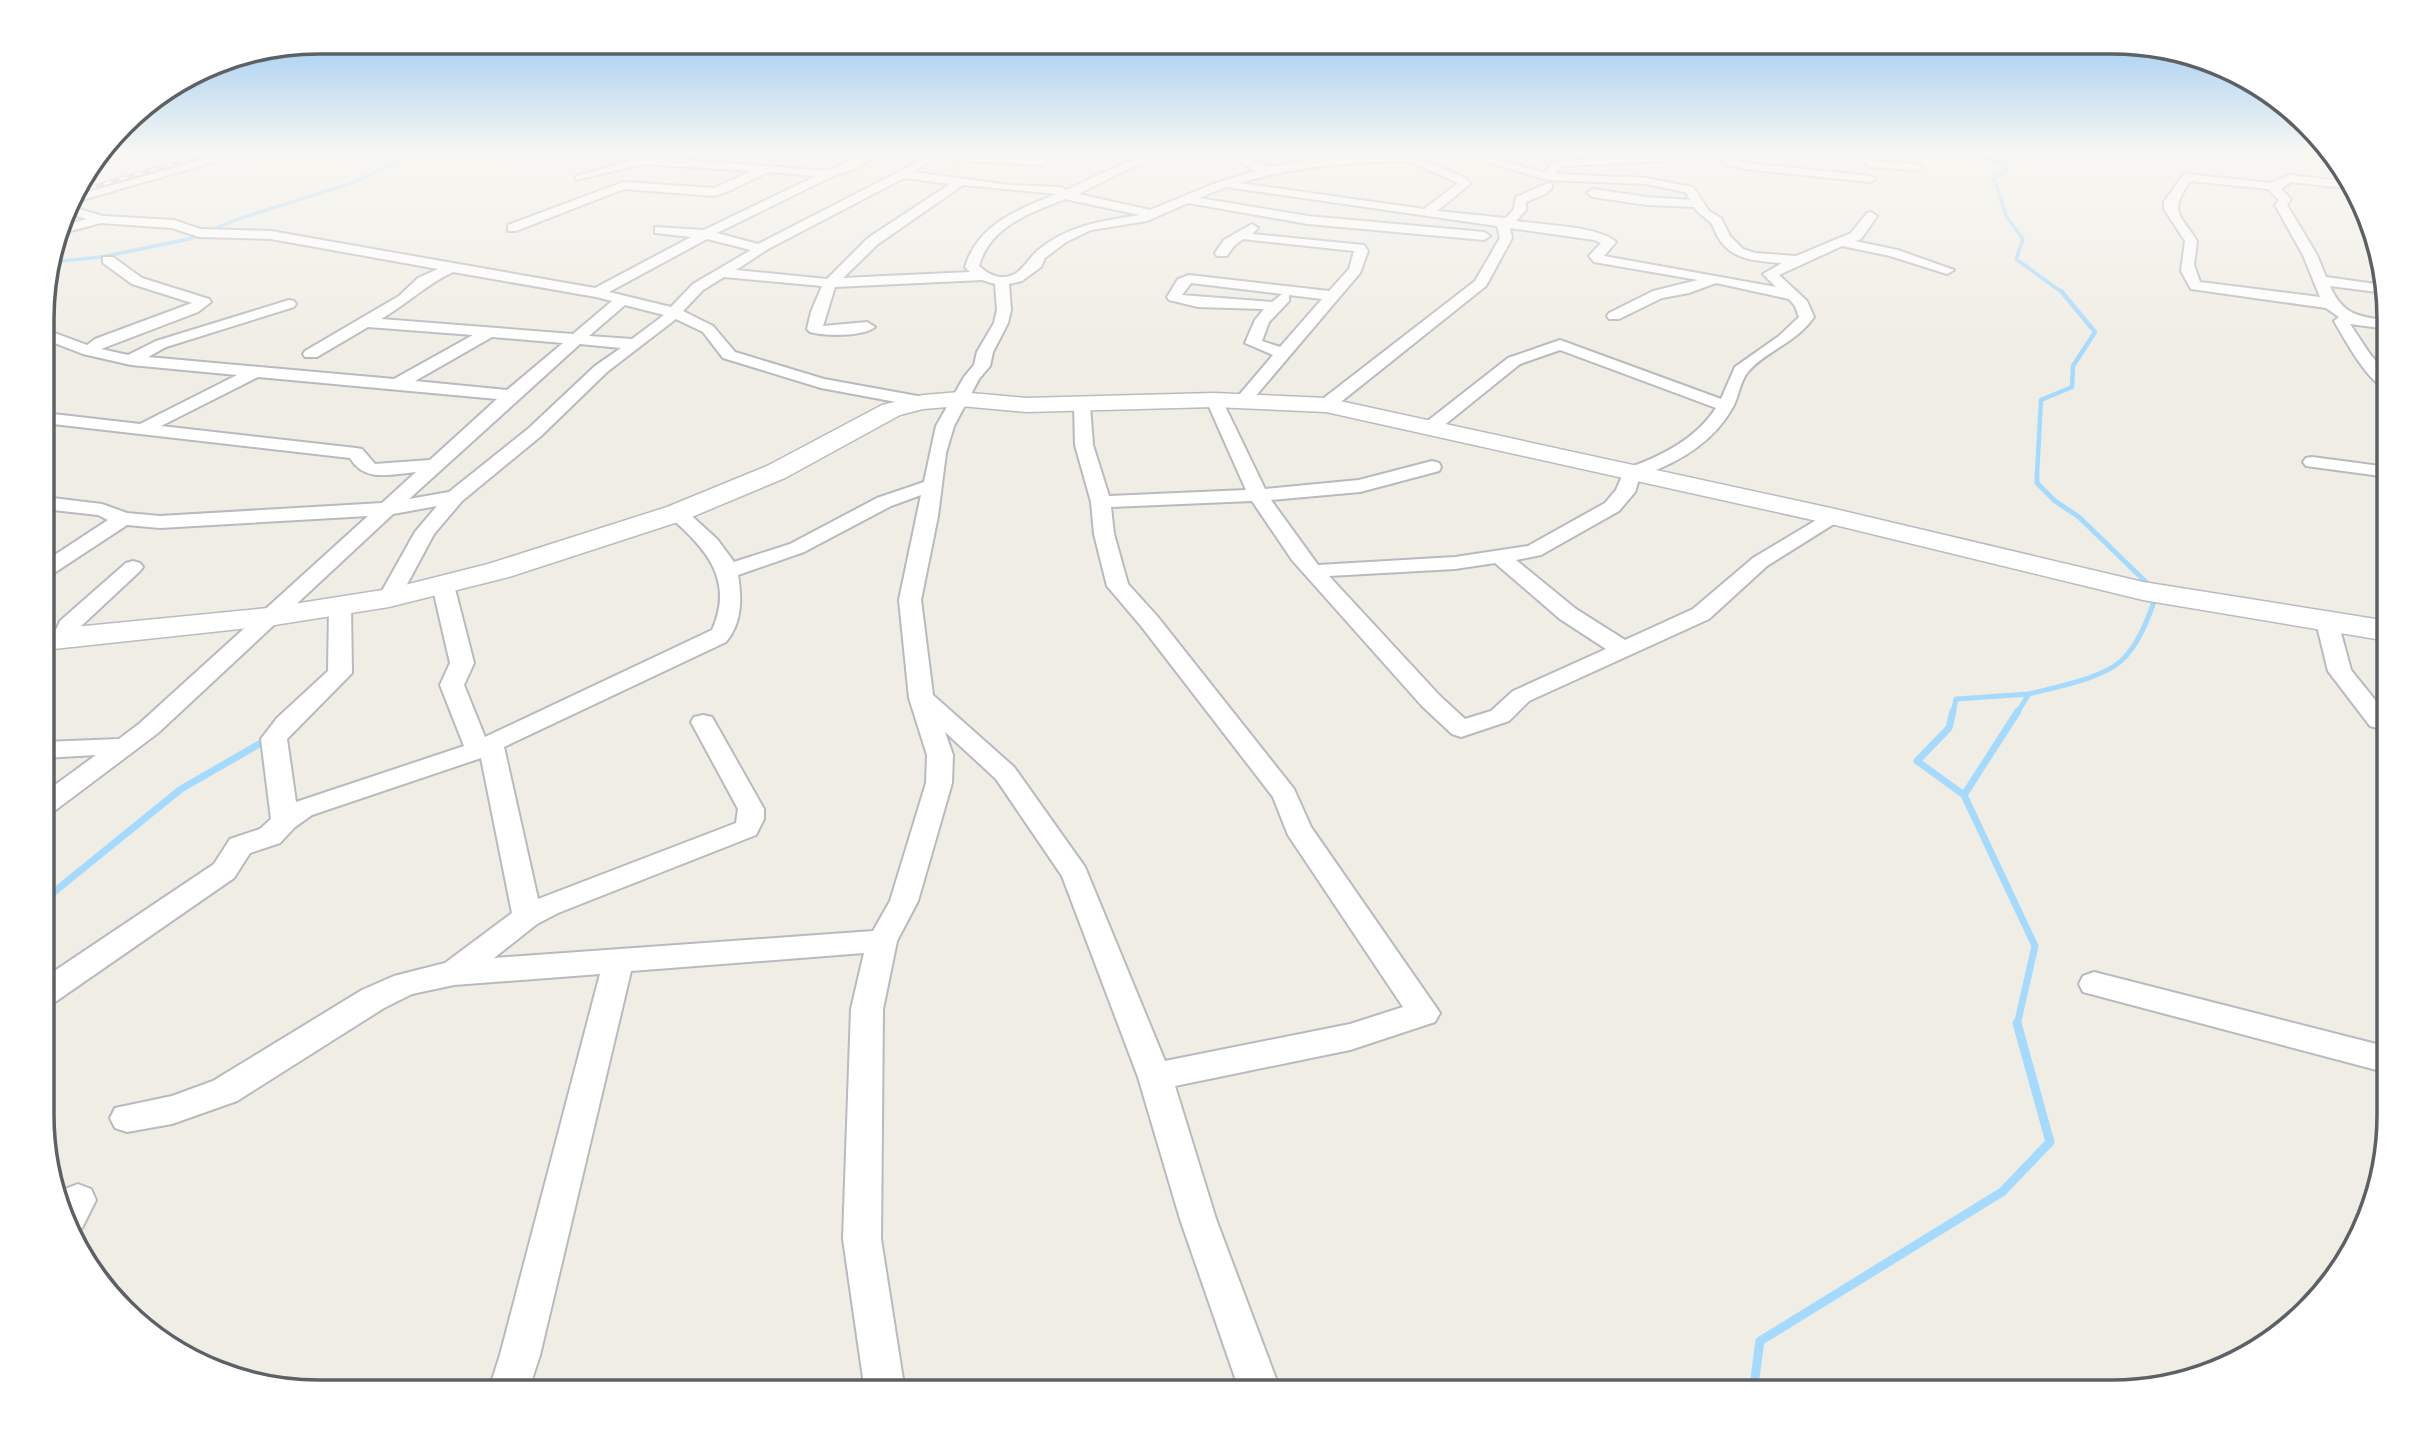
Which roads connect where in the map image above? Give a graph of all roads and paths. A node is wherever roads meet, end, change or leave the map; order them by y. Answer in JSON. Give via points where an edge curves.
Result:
{"nodes":[{"id":1,"x":102,"y":220,"type":"joint"},
{"id":2,"x":537,"y":220,"type":"edge"},
{"id":3,"x":736,"y":220,"type":"edge"},
{"id":4,"x":814,"y":220,"type":"edge"},
{"id":5,"x":904,"y":220,"type":"edge"},
{"id":6,"x":1011,"y":220,"type":"edge"},
{"id":7,"x":1129,"y":220,"type":"edge"},
{"id":8,"x":1265,"y":220,"type":"edge"},
{"id":9,"x":1308,"y":220,"type":"joint"},
{"id":10,"x":1369,"y":220,"type":"edge"},
{"id":11,"x":1461,"y":220,"type":"edge"},
{"id":12,"x":1510,"y":220,"type":"edge"},
{"id":13,"x":1715,"y":220,"type":"edge"},
{"id":14,"x":1868,"y":220,"type":"edge"},
{"id":15,"x":2177,"y":220,"type":"edge"},
{"id":16,"x":2291,"y":220,"type":"edge"},
{"id":17,"x":1365,"y":225,"type":"junction"},
{"id":18,"x":70,"y":228,"type":"edge"},
{"id":19,"x":512,"y":229,"type":"dead end"},
{"id":20,"x":659,"y":230,"type":"dead end"},
{"id":21,"x":1504,"y":230,"type":"junction"},
{"id":22,"x":704,"y":234,"type":"junction"},
{"id":23,"x":1241,"y":235,"type":"junction"},
{"id":24,"x":1844,"y":243,"type":"junction"},
{"id":25,"x":1338,"y":245,"type":"junction"},
{"id":26,"x":760,"y":248,"type":"junction"},
{"id":27,"x":1222,"y":253,"type":"dead end"},
{"id":28,"x":108,"y":260,"type":"dead end"},
{"id":29,"x":1798,"y":260,"type":"junction"},
{"id":30,"x":450,"y":268,"type":"junction"},
{"id":31,"x":1947,"y":270,"type":"dead end"},
{"id":32,"x":720,"y":273,"type":"junction"},
{"id":33,"x":992,"y":279,"type":"junction"},
{"id":34,"x":1715,"y":279,"type":"junction"},
{"id":35,"x":2321,"y":281,"type":"junction"},
{"id":36,"x":830,"y":283,"type":"junction"},
{"id":37,"x":2374,"y":288,"type":"edge"},
{"id":38,"x":693,"y":291,"type":"junction"},
{"id":39,"x":1290,"y":291,"type":"junction"},
{"id":40,"x":617,"y":292,"type":"junction"},
{"id":41,"x":1334,"y":296,"type":"junction"},
{"id":42,"x":1792,"y":296,"type":"junction"},
{"id":43,"x":289,"y":304,"type":"dead end"},
{"id":44,"x":2331,"y":305,"type":"junction"},
{"id":45,"x":1276,"y":308,"type":"junction"},
{"id":46,"x":675,"y":313,"type":"junction"},
{"id":47,"x":1614,"y":316,"type":"dead end"},
{"id":48,"x":2351,"y":318,"type":"junction"},
{"id":49,"x":367,"y":322,"type":"junction"},
{"id":50,"x":2377,"y":324,"type":"edge"},
{"id":51,"x":867,"y":327,"type":"dead end"},
{"id":52,"x":488,"y":333,"type":"junction"},
{"id":53,"x":54,"y":337,"type":"edge"},
{"id":54,"x":577,"y":338,"type":"junction"},
{"id":55,"x":634,"y":344,"type":"junction"},
{"id":56,"x":89,"y":351,"type":"junction"},
{"id":57,"x":311,"y":354,"type":"dead end"},
{"id":58,"x":1281,"y":354,"type":"junction"},
{"id":59,"x":131,"y":360,"type":"junction"},
{"id":60,"x":2377,"y":364,"type":"edge"},
{"id":61,"x":257,"y":371,"type":"junction"},
{"id":62,"x":396,"y":385,"type":"junction"},
{"id":63,"x":511,"y":395,"type":"junction"},
{"id":64,"x":960,"y":399,"type":"junction"},
{"id":65,"x":1214,"y":400,"type":"junction"},
{"id":66,"x":1242,"y":401,"type":"junction"},
{"id":67,"x":923,"y":402,"type":"junction"},
{"id":68,"x":1082,"y":405,"type":"junction"},
{"id":69,"x":1325,"y":405,"type":"junction"},
{"id":70,"x":1725,"y":406,"type":"junction"},
{"id":71,"x":54,"y":419,"type":"edge"},
{"id":72,"x":1431,"y":427,"type":"junction"},
{"id":73,"x":144,"y":428,"type":"junction"},
{"id":74,"x":2312,"y":462,"type":"dead end"},
{"id":75,"x":435,"y":465,"type":"junction"},
{"id":76,"x":1432,"y":467,"type":"dead end"},
{"id":77,"x":2377,"y":471,"type":"edge"},
{"id":78,"x":1632,"y":473,"type":"junction"},
{"id":79,"x":932,"y":485,"type":"junction"},
{"id":80,"x":1258,"y":495,"type":"junction"},
{"id":81,"x":455,"y":497,"type":"junction"},
{"id":82,"x":1101,"y":502,"type":"junction"},
{"id":83,"x":54,"y":504,"type":"edge"},
{"id":84,"x":387,"y":509,"type":"junction"},
{"id":85,"x":677,"y":513,"type":"junction"},
{"id":86,"x":1835,"y":517,"type":"junction"},
{"id":87,"x":123,"y":519,"type":"junction"},
{"id":88,"x":1501,"y":558,"type":"junction"},
{"id":89,"x":54,"y":565,"type":"edge"},
{"id":90,"x":133,"y":567,"type":"dead end"},
{"id":91,"x":729,"y":571,"type":"junction"},
{"id":92,"x":1315,"y":571,"type":"junction"},
{"id":93,"x":443,"y":585,"type":"junction"},
{"id":94,"x":389,"y":598,"type":"junction"},
{"id":95,"x":340,"y":606,"type":"junction"},
{"id":96,"x":268,"y":617,"type":"junction"},
{"id":97,"x":2326,"y":622,"type":"junction"},
{"id":98,"x":2377,"y":629,"type":"edge"},
{"id":99,"x":54,"y":639,"type":"edge"},
{"id":100,"x":1624,"y":650,"type":"junction"},
{"id":101,"x":921,"y":698,"type":"junction"},
{"id":102,"x":2377,"y":718,"type":"edge"},
{"id":103,"x":703,"y":722,"type":"dead end"},
{"id":104,"x":125,"y":746,"type":"junction"},
{"id":105,"x":484,"y":747,"type":"junction"},
{"id":106,"x":54,"y":750,"type":"edge"},
{"id":107,"x":54,"y":799,"type":"edge"},
{"id":108,"x":285,"y":821,"type":"junction"},
{"id":109,"x":527,"y":917,"type":"junction"},
{"id":110,"x":882,"y":941,"type":"junction"},
{"id":111,"x":618,"y":961,"type":"junction"},
{"id":112,"x":454,"y":973,"type":"junction"},
{"id":113,"x":2094,"y":984,"type":"dead end"},
{"id":114,"x":54,"y":987,"type":"edge"},
{"id":115,"x":2377,"y":1057,"type":"edge"},
{"id":116,"x":1155,"y":1077,"type":"junction"},
{"id":117,"x":127,"y":1118,"type":"dead end"},
{"id":118,"x":512,"y":1380,"type":"edge"},
{"id":119,"x":883,"y":1380,"type":"edge"},
{"id":120,"x":1257,"y":1380,"type":"edge"}],
"edges":[{"from":1,"to":18,"type":"street"},
{"from":1,"to":30,"type":"street","via":[[174,224],[197,232],[271,235]]},
{"from":2,"to":19,"type":"street"},
{"from":3,"to":22,"type":"street"},
{"from":4,"to":26,"type":"street"},
{"from":5,"to":36,"type":"street","via":[[873,241]]},
{"from":6,"to":33,"type":"street","via":[[989,236],[972,262],[972,267]]},
{"from":7,"to":33,"type":"street","via":[[1079,231],[1039,256],[1025,273]]},
{"from":8,"to":23,"type":"street"},
{"from":9,"to":17,"type":"street"},
{"from":9,"to":25,"type":"street"},
{"from":10,"to":17,"type":"street"},
{"from":11,"to":21,"type":"street"},
{"from":12,"to":21,"type":"street"},
{"from":13,"to":29,"type":"street","via":[[1738,252]]},
{"from":14,"to":24,"type":"street"},
{"from":15,"to":44,"type":"street","via":[[2191,241],[2186,268],[2191,281],[2206,289]]},
{"from":16,"to":35,"type":"street"},
{"from":17,"to":21,"type":"street"},
{"from":17,"to":25,"type":"street","via":[[1348,233]]},
{"from":20,"to":22,"type":"street"},
{"from":21,"to":34,"type":"street","via":[[1607,240],[1610,242],[1596,256],[1600,259]]},
{"from":21,"to":69,"type":"street","via":[[1481,283]]},
{"from":22,"to":26,"type":"street"},
{"from":22,"to":40,"type":"street","via":[[639,267]]},
{"from":23,"to":25,"type":"street"},
{"from":23,"to":27,"type":"street"},
{"from":24,"to":29,"type":"street"},
{"from":24,"to":31,"type":"street"},
{"from":25,"to":41,"type":"street","via":[[1361,251],[1355,270]]},
{"from":26,"to":32,"type":"street"},
{"from":28,"to":56,"type":"street","via":[[137,281],[204,302],[100,342]]},
{"from":29,"to":42,"type":"street","via":[[1770,274]]},
{"from":30,"to":40,"type":"street","via":[[597,293]]},
{"from":30,"to":49,"type":"street","via":[[423,281],[414,292]]},
{"from":32,"to":36,"type":"street"},
{"from":32,"to":38,"type":"street"},
{"from":33,"to":36,"type":"street"},
{"from":33,"to":64,"type":"street","via":[[1004,310],[1001,323],[982,366]]},
{"from":34,"to":42,"type":"street"},
{"from":34,"to":47,"type":"street","via":[[1658,294]]},
{"from":35,"to":37,"type":"street"},
{"from":35,"to":44,"type":"street"},
{"from":36,"to":51,"type":"street","via":[[815,329]]},
{"from":38,"to":40,"type":"street"},
{"from":38,"to":46,"type":"street"},
{"from":39,"to":41,"type":"street"},
{"from":39,"to":45,"type":"street"},
{"from":39,"to":45,"type":"street","via":[[1189,279],[1174,297]]},
{"from":40,"to":46,"type":"street"},
{"from":40,"to":54,"type":"street"},
{"from":41,"to":58,"type":"street"},
{"from":42,"to":70,"type":"street","via":[[1802,303],[1807,317],[1793,335],[1742,368]]},
{"from":43,"to":59,"type":"street","via":[[161,344]]},
{"from":44,"to":48,"type":"street"},
{"from":45,"to":58,"type":"street","via":[[1262,320],[1253,343]]},
{"from":46,"to":55,"type":"street"},
{"from":46,"to":67,"type":"street","via":[[708,329],[729,355],[821,383]]},
{"from":48,"to":50,"type":"street"},
{"from":48,"to":60,"type":"street","via":[[2342,321]]},
{"from":49,"to":52,"type":"street"},
{"from":49,"to":57,"type":"street"},
{"from":52,"to":54,"type":"street"},
{"from":52,"to":62,"type":"street"},
{"from":53,"to":56,"type":"street"},
{"from":54,"to":55,"type":"street"},
{"from":54,"to":63,"type":"street"},
{"from":55,"to":81,"type":"street"},
{"from":56,"to":59,"type":"street"},
{"from":58,"to":66,"type":"street"},
{"from":59,"to":61,"type":"street"},
{"from":61,"to":62,"type":"street"},
{"from":61,"to":73,"type":"street"},
{"from":62,"to":63,"type":"street"},
{"from":63,"to":75,"type":"street"},
{"from":64,"to":67,"type":"street"},
{"from":64,"to":68,"type":"street"},
{"from":64,"to":79,"type":"street","via":[[945,426]]},
{"from":65,"to":66,"type":"street"},
{"from":65,"to":68,"type":"street"},
{"from":65,"to":80,"type":"street"},
{"from":66,"to":69,"type":"street"},
{"from":67,"to":85,"type":"street","via":[[874,417],[776,472]]},
{"from":68,"to":82,"type":"street","via":[[1084,445]]},
{"from":69,"to":72,"type":"street"},
{"from":70,"to":72,"type":"street","via":[[1560,345],[1514,361]]},
{"from":70,"to":78,"type":"street","via":[[1700,438]]},
{"from":71,"to":73,"type":"street"},
{"from":72,"to":78,"type":"street"},
{"from":73,"to":75,"type":"street","via":[[356,453],[371,470]]},
{"from":74,"to":77,"type":"street"},
{"from":75,"to":84,"type":"street"},
{"from":76,"to":80,"type":"street","via":[[1360,486]]},
{"from":78,"to":86,"type":"street"},
{"from":78,"to":88,"type":"street","via":[[1625,492],[1599,516],[1534,551]]},
{"from":79,"to":91,"type":"street","via":[[884,502],[797,548]]},
{"from":79,"to":101,"type":"street","via":[[910,600]]},
{"from":80,"to":82,"type":"street"},
{"from":80,"to":92,"type":"street","via":[[1299,556]]},
{"from":81,"to":84,"type":"street"},
{"from":81,"to":94,"type":"street","via":[[425,532]]},
{"from":82,"to":116,"type":"street","via":[[1118,586],[1286,795],[1298,829],[1424,1013],[1350,1037]]},
{"from":83,"to":87,"type":"street","via":[[102,510]]},
{"from":84,"to":87,"type":"street","via":[[160,522]]},
{"from":84,"to":96,"type":"street"},
{"from":85,"to":91,"type":"street","via":[[717,549]]},
{"from":85,"to":93,"type":"street"},
{"from":86,"to":97,"type":"street","via":[[2143,591]]},
{"from":86,"to":100,"type":"street","via":[[1760,562],[1701,614]]},
{"from":87,"to":89,"type":"street"},
{"from":88,"to":92,"type":"street"},
{"from":88,"to":100,"type":"street","via":[[1567,614]]},
{"from":90,"to":99,"type":"street"},
{"from":91,"to":105,"type":"street","via":[[727,626],[718,637]]},
{"from":92,"to":100,"type":"street","via":[[1430,701],[1461,729],[1500,716],[1521,696]]},
{"from":93,"to":94,"type":"street"},
{"from":93,"to":105,"type":"street","via":[[462,663],[452,685]]},
{"from":94,"to":95,"type":"street"},
{"from":95,"to":96,"type":"street"},
{"from":95,"to":108,"type":"street","via":[[340,673],[274,739]]},
{"from":96,"to":99,"type":"street"},
{"from":96,"to":104,"type":"street"},
{"from":97,"to":98,"type":"street"},
{"from":97,"to":102,"type":"street","via":[[2340,671]]},
{"from":101,"to":110,"type":"street","via":[[940,755],[939,783],[904,901]]},
{"from":101,"to":116,"type":"street","via":[[1004,773],[1075,874]]},
{"from":103,"to":109,"type":"street","via":[[751,809],[746,830]]},
{"from":104,"to":106,"type":"street"},
{"from":104,"to":107,"type":"street"},
{"from":105,"to":108,"type":"street","via":[[320,803]]},
{"from":105,"to":109,"type":"street"},
{"from":108,"to":114,"type":"street","via":[[270,836],[240,846],[224,871]]},
{"from":109,"to":112,"type":"street"},
{"from":110,"to":111,"type":"street"},
{"from":110,"to":119,"type":"street","via":[[867,1009],[862,1239]]},
{"from":111,"to":112,"type":"street"},
{"from":111,"to":118,"type":"street"},
{"from":112,"to":117,"type":"street","via":[[405,985],[373,999],[225,1091],[172,1110]]},
{"from":113,"to":115,"type":"street"},
{"from":116,"to":120,"type":"street","via":[[1198,1219]]}]}
